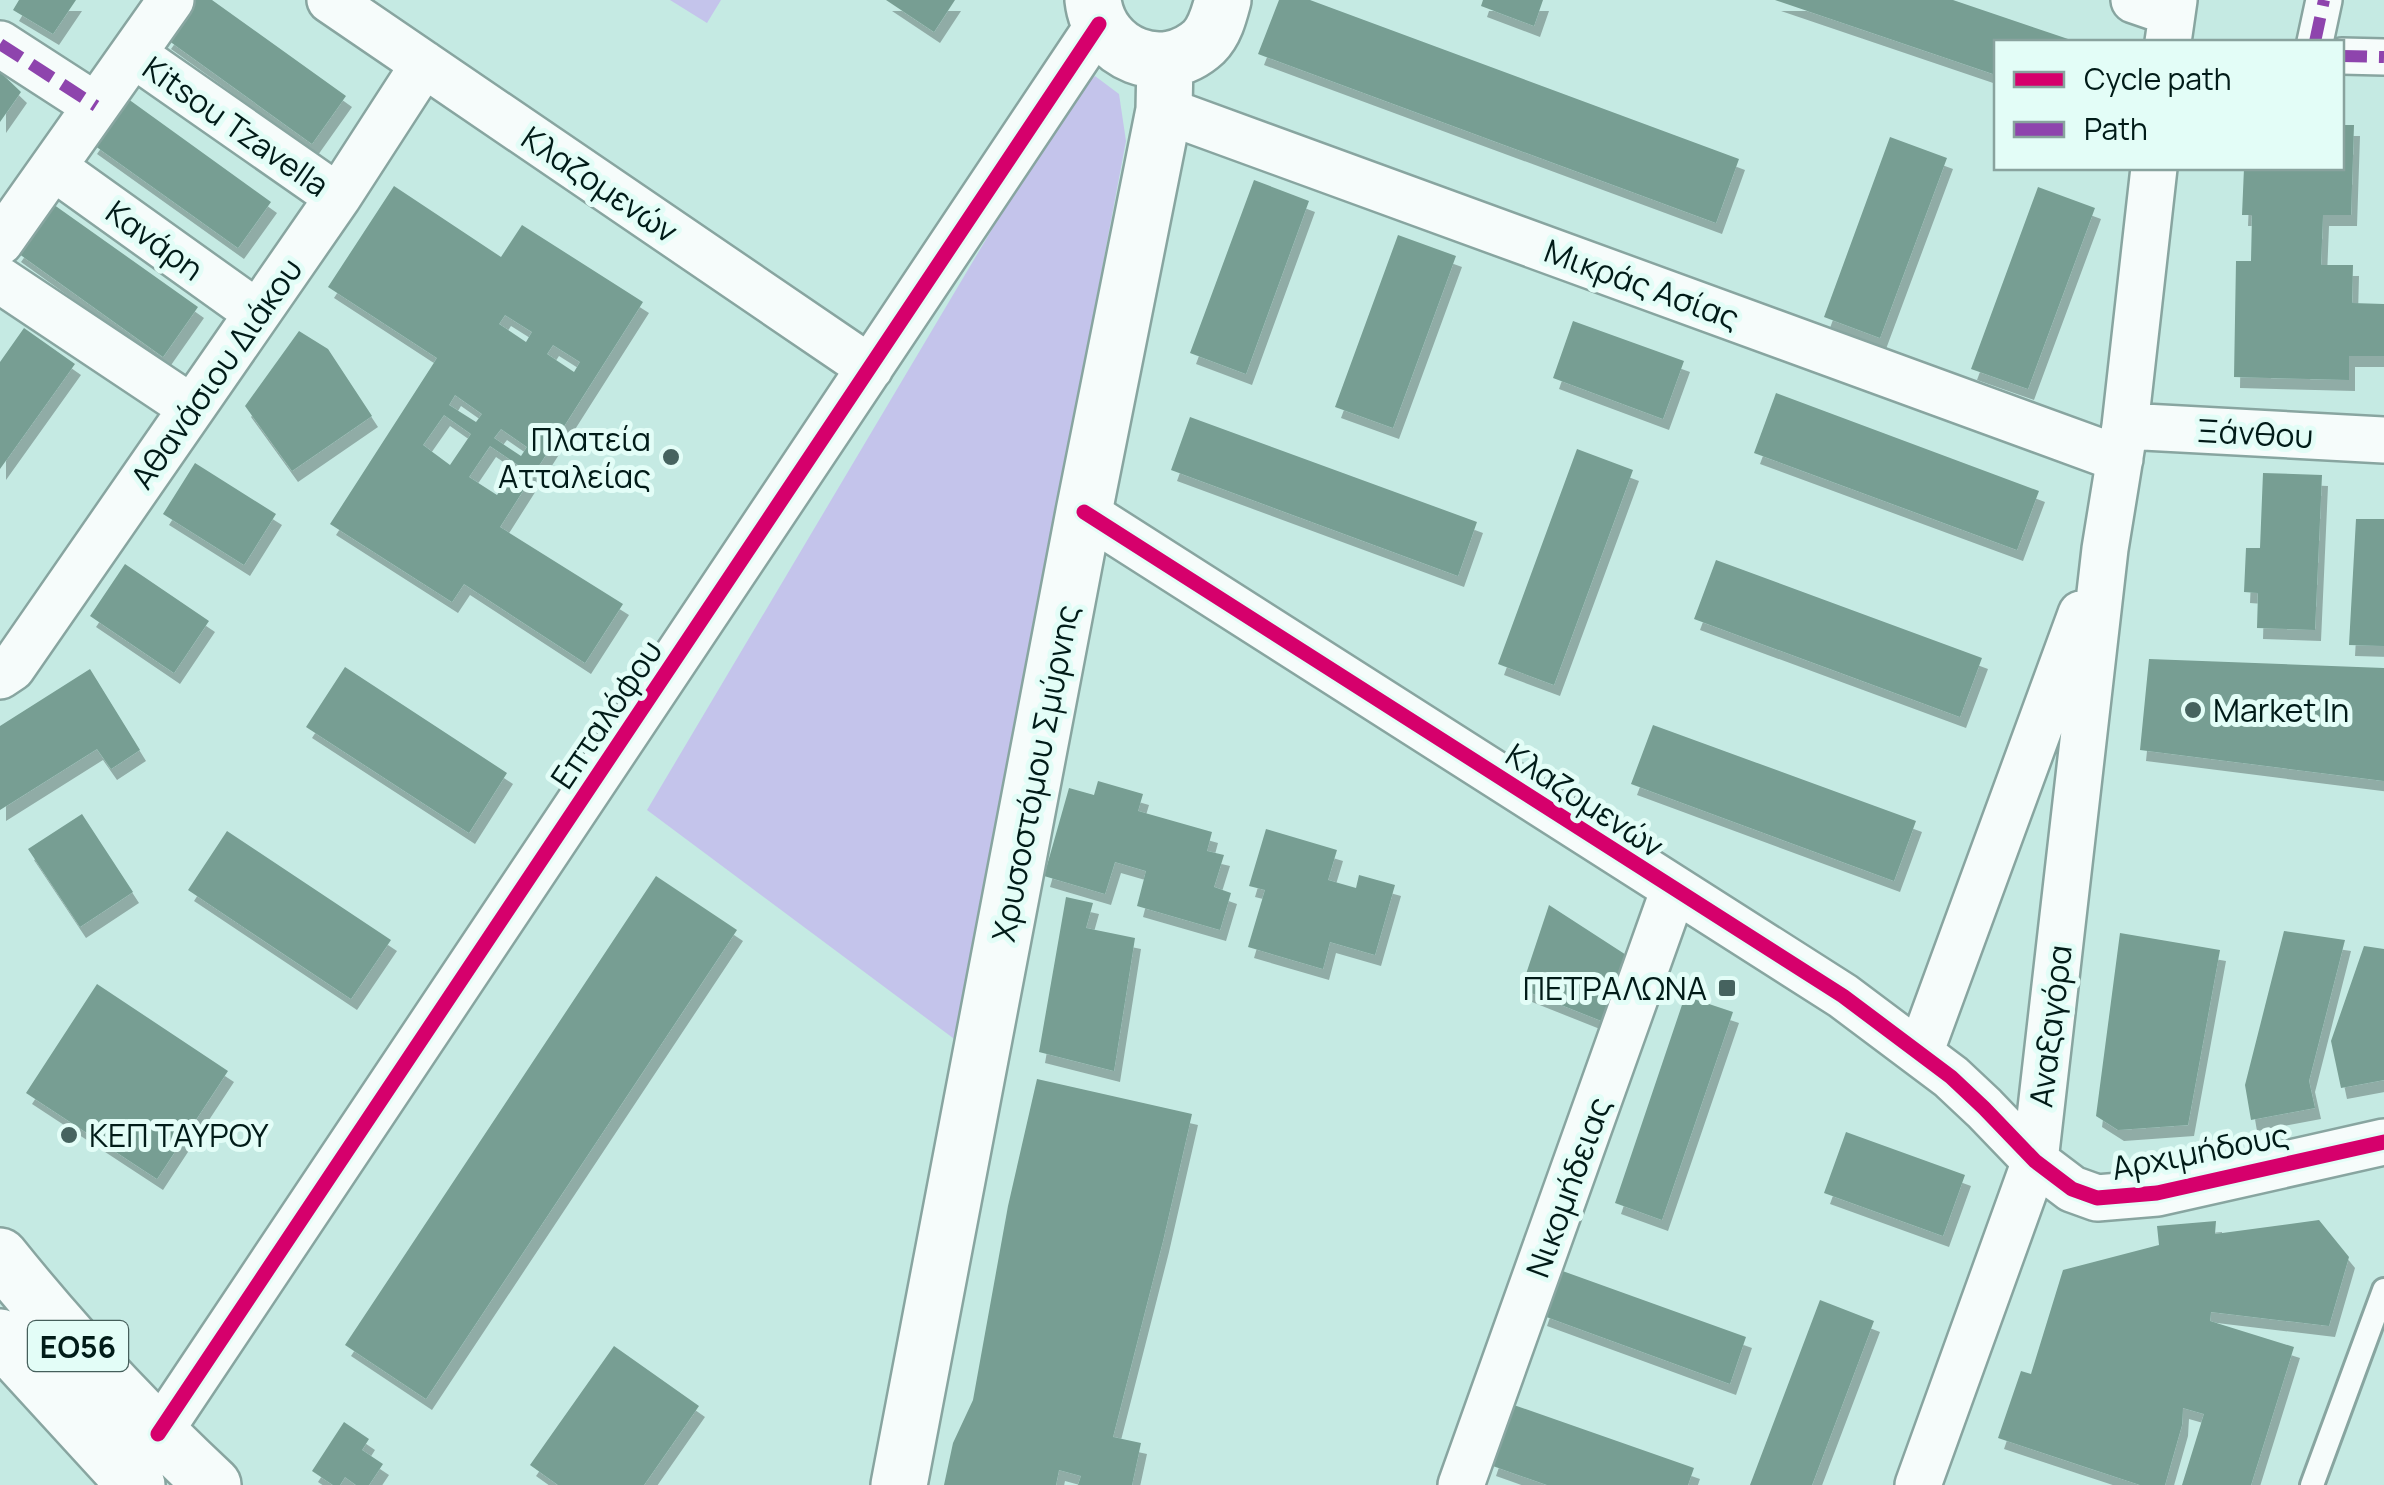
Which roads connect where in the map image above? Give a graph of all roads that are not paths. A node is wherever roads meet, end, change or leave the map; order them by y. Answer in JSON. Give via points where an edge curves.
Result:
{"nodes":[{"id":1,"x":171,"y":0,"type":"edge"},
{"id":2,"x":330,"y":0,"type":"edge"},
{"id":3,"x":1222,"y":0,"type":"edge"},
{"id":4,"x":2324,"y":0,"type":"edge"},
{"id":5,"x":1096,"y":12,"type":"edge"},
{"id":6,"x":2315,"y":40,"type":"edge"},
{"id":7,"x":0,"y":44,"type":"edge"},
{"id":8,"x":133,"y":54,"type":"junction"},
{"id":9,"x":2344,"y":56,"type":"edge"},
{"id":10,"x":2384,"y":56,"type":"edge"},
{"id":11,"x":424,"y":64,"type":"junction"},
{"id":12,"x":1164,"y":85,"type":"junction"},
{"id":13,"x":96,"y":106,"type":"junction"},
{"id":14,"x":53,"y":167,"type":"junction"},
{"id":15,"x":2154,"y":170,"type":"edge"},
{"id":16,"x":338,"y":197,"type":"junction"},
{"id":17,"x":0,"y":242,"type":"edge"},
{"id":18,"x":0,"y":280,"type":"edge"},
{"id":19,"x":257,"y":313,"type":"junction"},
{"id":20,"x":870,"y":368,"type":"junction"},
{"id":21,"x":192,"y":408,"type":"junction"},
{"id":22,"x":2384,"y":440,"type":"edge"},
{"id":23,"x":2122,"y":442,"type":"junction"},
{"id":24,"x":1084,"y":512,"type":"junction"},
{"id":25,"x":2106,"y":549,"type":"junction"},
{"id":26,"x":0,"y":676,"type":"edge"},
{"id":27,"x":1674,"y":888,"type":"junction"},
{"id":28,"x":1920,"y":1053,"type":"junction"},
{"id":29,"x":2384,"y":1142,"type":"edge"},
{"id":30,"x":2035,"y":1161,"type":"junction"},
{"id":31,"x":0,"y":1256,"type":"edge"},
{"id":32,"x":2384,"y":1290,"type":"edge"},
{"id":33,"x":0,"y":1338,"type":"edge"},
{"id":34,"x":158,"y":1434,"type":"junction"},
{"id":35,"x":137,"y":1485,"type":"edge"},
{"id":36,"x":213,"y":1485,"type":"edge"},
{"id":37,"x":899,"y":1485,"type":"edge"},
{"id":38,"x":1461,"y":1485,"type":"edge"},
{"id":39,"x":1918,"y":1485,"type":"edge"},
{"id":40,"x":2312,"y":1485,"type":"edge"}],
"edges":[{"from":1,"to":8,"type":"street"},
{"from":2,"to":11,"type":"street","name":"Κλαζομενών"},
{"from":3,"to":12,"type":"street","via":[[1206,40]]},
{"from":4,"to":6,"type":"street"},
{"from":5,"to":12,"type":"street","via":[[1111,40],[1145,60]]},
{"from":5,"to":20,"type":"street","name":"Επταλόφου"},
{"from":7,"to":13,"type":"street"},
{"from":8,"to":13,"type":"street"},
{"from":8,"to":16,"type":"street","name":"Kitsou Tzavella"},
{"from":9,"to":10,"type":"street"},
{"from":11,"to":16,"type":"street","name":"Αθανάσιου Διάκου"},
{"from":11,"to":20,"type":"street","name":"Κλαζομενών"},
{"from":12,"to":23,"type":"street","name":"Μικράς Ασίας"},
{"from":12,"to":24,"type":"street","name":"Χρυσοστόμου Σμύρνης"},
{"from":13,"to":14,"type":"street"},
{"from":14,"to":17,"type":"street"},
{"from":14,"to":19,"type":"street","name":"Κανάρη"},
{"from":15,"to":23,"type":"street","name":"Αναξαγόρα"},
{"from":16,"to":19,"type":"street","name":"Αθανάσιου Διάκου"},
{"from":18,"to":21,"type":"street"},
{"from":19,"to":21,"type":"street","name":"Αθανάσιου Διάκου"},
{"from":20,"to":34,"type":"street","name":"Επταλόφου"},
{"from":21,"to":26,"type":"street","name":"Αθανάσιου Διάκου","via":[[12,668]]},
{"from":22,"to":23,"type":"street","name":"Ξάνθου"},
{"from":23,"to":25,"type":"street","name":"Αναξαγόρα"},
{"from":24,"to":27,"type":"street","name":"Κλαζομενών"},
{"from":24,"to":37,"type":"street","name":"Χρυσοστόμου Σμύρνης"},
{"from":25,"to":28,"type":"street","name":"Αναξαγόρα"},
{"from":25,"to":30,"type":"street","name":"Αναξαγόρα"},
{"from":27,"to":28,"type":"street","name":"Κλαζομενών","via":[[1844,996]]},
{"from":27,"to":38,"type":"street","name":"Νικομήδειας"},
{"from":28,"to":30,"type":"street","name":"Κλαζομενών"},
{"from":29,"to":30,"type":"street","name":"Αρχιμήδους","via":[[2124,1197],[2072,1190]]},
{"from":30,"to":39,"type":"street","name":"Αναξαγόρα"},
{"from":31,"to":34,"type":"street","number":"ΕΟ56"},
{"from":32,"to":40,"type":"lane"},
{"from":33,"to":35,"type":"street","number":"ΕΟ56"},
{"from":34,"to":36,"type":"street","number":"ΕΟ56"}]}
